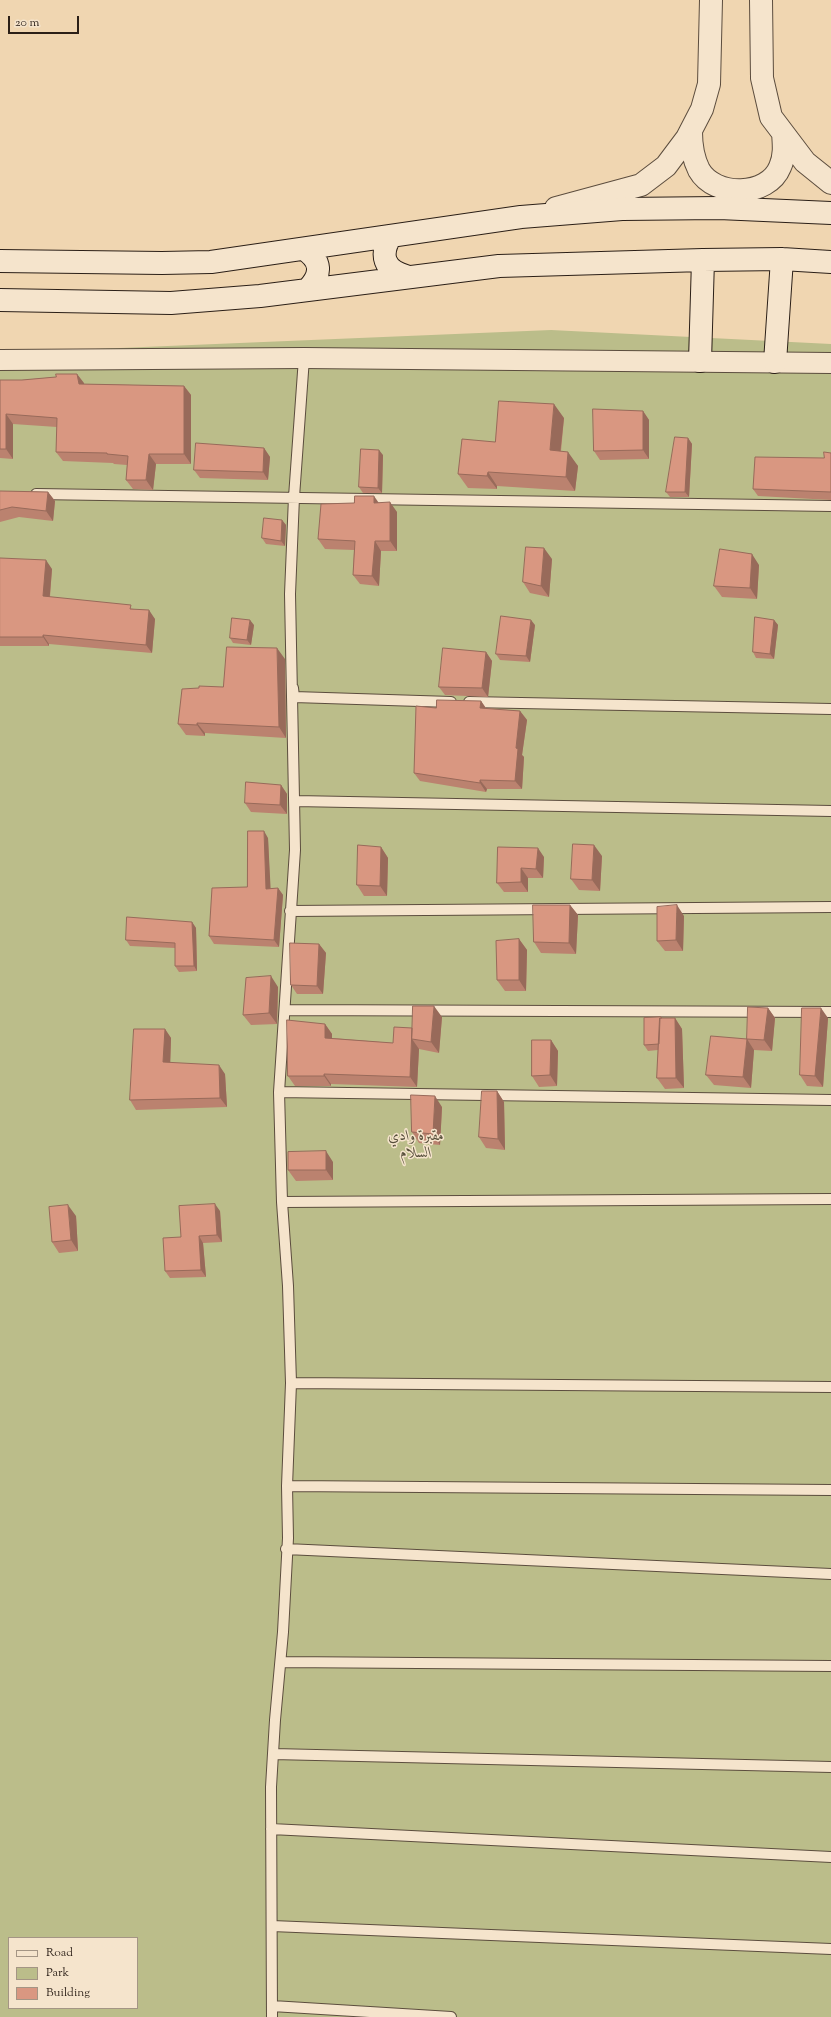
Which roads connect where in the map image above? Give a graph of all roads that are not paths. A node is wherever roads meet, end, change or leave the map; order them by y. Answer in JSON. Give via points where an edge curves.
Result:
{"nodes":[{"id":1,"x":711,"y":0,"type":"edge"},
{"id":2,"x":761,"y":0,"type":"edge"},
{"id":3,"x":691,"y":132,"type":"junction"},
{"id":4,"x":783,"y":134,"type":"junction"},
{"id":5,"x":831,"y":183,"type":"edge"},
{"id":6,"x":831,"y":213,"type":"edge"},
{"id":7,"x":521,"y":217,"type":"junction"},
{"id":8,"x":391,"y":236,"type":"junction"},
{"id":9,"x":304,"y":249,"type":"junction"},
{"id":10,"x":782,"y":259,"type":"junction"},
{"id":11,"x":703,"y":260,"type":"junction"},
{"id":12,"x":0,"y":261,"type":"edge"},
{"id":13,"x":831,"y":262,"type":"edge"},
{"id":14,"x":406,"y":276,"type":"junction"},
{"id":15,"x":308,"y":289,"type":"junction"},
{"id":16,"x":0,"y":300,"type":"edge"},
{"id":17,"x":304,"y":358,"type":"junction"},
{"id":18,"x":0,"y":360,"type":"edge"},
{"id":19,"x":700,"y":361,"type":"junction"},
{"id":20,"x":775,"y":362,"type":"junction"},
{"id":21,"x":831,"y":363,"type":"edge"},
{"id":22,"x":22,"y":494,"type":"edge"},
{"id":23,"x":294,"y":497,"type":"junction"},
{"id":24,"x":831,"y":506,"type":"edge"},
{"id":25,"x":291,"y":673,"type":"junction"},
{"id":26,"x":831,"y":709,"type":"edge"},
{"id":27,"x":295,"y":801,"type":"junction"},
{"id":28,"x":831,"y":811,"type":"edge"},
{"id":29,"x":831,"y":907,"type":"edge"},
{"id":30,"x":290,"y":911,"type":"junction"},
{"id":31,"x":285,"y":1010,"type":"junction"},
{"id":32,"x":831,"y":1012,"type":"edge"},
{"id":33,"x":279,"y":1092,"type":"junction"},
{"id":34,"x":831,"y":1100,"type":"edge"},
{"id":35,"x":831,"y":1199,"type":"edge"},
{"id":36,"x":282,"y":1202,"type":"junction"},
{"id":37,"x":291,"y":1384,"type":"junction"},
{"id":38,"x":831,"y":1387,"type":"edge"},
{"id":39,"x":287,"y":1486,"type":"junction"},
{"id":40,"x":831,"y":1490,"type":"edge"},
{"id":41,"x":286,"y":1549,"type":"junction"},
{"id":42,"x":831,"y":1574,"type":"edge"},
{"id":43,"x":281,"y":1662,"type":"junction"},
{"id":44,"x":831,"y":1666,"type":"edge"},
{"id":45,"x":273,"y":1754,"type":"junction"},
{"id":46,"x":831,"y":1767,"type":"edge"},
{"id":47,"x":271,"y":1829,"type":"junction"},
{"id":48,"x":831,"y":1857,"type":"edge"},
{"id":49,"x":272,"y":1926,"type":"junction"},
{"id":50,"x":831,"y":1949,"type":"edge"},
{"id":51,"x":272,"y":2006,"type":"junction"},
{"id":52,"x":272,"y":2017,"type":"edge"},
{"id":53,"x":451,"y":2017,"type":"edge"}],
"edges":[{"from":1,"to":3,"type":"main road","via":[[709,84],[702,109]]},
{"from":2,"to":4,"type":"main road","via":[[762,78],[771,118]]},
{"from":3,"to":4,"type":"main road","via":[[692,150],[700,171],[711,182],[726,189],[743,190],[763,186],[780,168],[784,152]]},
{"from":3,"to":7,"type":"main road","via":[[666,166],[641,185]]},
{"from":4,"to":5,"type":"main road","via":[[805,162]]},
{"from":6,"to":7,"type":"main road","via":[[720,208],[645,208]]},
{"from":7,"to":8,"type":"main road"},
{"from":8,"to":9,"type":"main road"},
{"from":8,"to":14,"type":"main road","via":[[385,245],[384,256],[388,266],[395,273]]},
{"from":9,"to":12,"type":"main road","via":[[211,262],[162,264]]},
{"from":9,"to":15,"type":"main road","via":[[317,263],[317,278]]},
{"from":10,"to":11,"type":"main road"},
{"from":10,"to":13,"type":"main road"},
{"from":10,"to":20,"type":"main road"},
{"from":11,"to":14,"type":"main road","via":[[499,266]]},
{"from":11,"to":19,"type":"main road"},
{"from":14,"to":15,"type":"main road"},
{"from":15,"to":16,"type":"main road","via":[[171,303]]},
{"from":17,"to":18,"type":"street"},
{"from":17,"to":19,"type":"street"},
{"from":17,"to":23,"type":"lane"},
{"from":19,"to":20,"type":"street"},
{"from":20,"to":21,"type":"street"},
{"from":22,"to":23,"type":"lane"},
{"from":23,"to":24,"type":"lane"},
{"from":23,"to":25,"type":"lane","via":[[290,594]]},
{"from":25,"to":26,"type":"lane","via":[[294,697],[505,704]]},
{"from":25,"to":27,"type":"lane"},
{"from":27,"to":28,"type":"lane"},
{"from":27,"to":30,"type":"lane","via":[[295,850]]},
{"from":29,"to":30,"type":"lane"},
{"from":30,"to":31,"type":"lane"},
{"from":31,"to":32,"type":"lane"},
{"from":31,"to":33,"type":"lane"},
{"from":33,"to":34,"type":"lane"},
{"from":33,"to":36,"type":"lane"},
{"from":35,"to":36,"type":"lane"},
{"from":36,"to":37,"type":"lane"},
{"from":37,"to":38,"type":"lane"},
{"from":37,"to":39,"type":"lane"},
{"from":39,"to":40,"type":"lane"},
{"from":39,"to":41,"type":"lane"},
{"from":41,"to":42,"type":"lane"},
{"from":41,"to":43,"type":"lane"},
{"from":43,"to":44,"type":"lane"},
{"from":43,"to":45,"type":"lane"},
{"from":45,"to":46,"type":"lane"},
{"from":45,"to":47,"type":"lane"},
{"from":47,"to":48,"type":"lane"},
{"from":47,"to":49,"type":"lane"},
{"from":49,"to":50,"type":"lane"},
{"from":49,"to":51,"type":"lane"},
{"from":51,"to":52,"type":"lane"},
{"from":51,"to":53,"type":"lane"}]}
